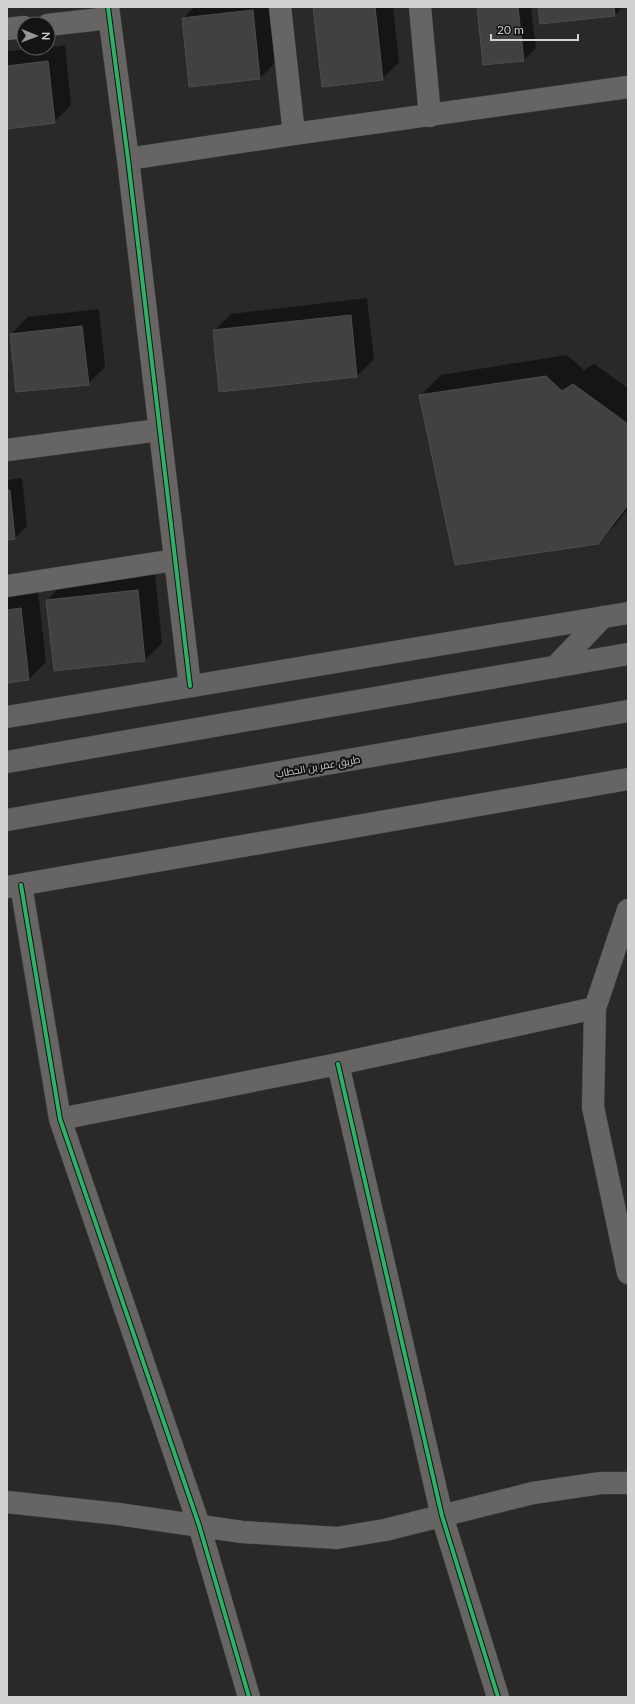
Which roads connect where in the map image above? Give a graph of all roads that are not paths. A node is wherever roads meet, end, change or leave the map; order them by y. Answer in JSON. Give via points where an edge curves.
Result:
{"nodes":[{"id":1,"x":280,"y":7,"type":"edge"},
{"id":2,"x":420,"y":7,"type":"edge"},
{"id":3,"x":109,"y":13,"type":"edge"},
{"id":4,"x":56,"y":23,"type":"edge"},
{"id":5,"x":628,"y":87,"type":"edge"},
{"id":6,"x":430,"y":116,"type":"junction"},
{"id":7,"x":294,"y":134,"type":"junction"},
{"id":8,"x":128,"y":159,"type":"junction"},
{"id":9,"x":159,"y":430,"type":"junction"},
{"id":10,"x":7,"y":450,"type":"edge"},
{"id":11,"x":175,"y":560,"type":"junction"},
{"id":12,"x":7,"y":586,"type":"edge"},
{"id":13,"x":628,"y":613,"type":"edge"},
{"id":14,"x":602,"y":617,"type":"junction"},
{"id":15,"x":628,"y":654,"type":"edge"},
{"id":16,"x":555,"y":667,"type":"junction"},
{"id":17,"x":190,"y":686,"type":"junction"},
{"id":18,"x":628,"y":711,"type":"edge"},
{"id":19,"x":7,"y":717,"type":"edge"},
{"id":20,"x":7,"y":762,"type":"edge"},
{"id":21,"x":628,"y":779,"type":"edge"},
{"id":22,"x":7,"y":820,"type":"edge"},
{"id":23,"x":14,"y":886,"type":"edge"},
{"id":24,"x":628,"y":910,"type":"edge"},
{"id":25,"x":595,"y":1008,"type":"junction"},
{"id":26,"x":338,"y":1064,"type":"junction"},
{"id":27,"x":60,"y":1119,"type":"junction"},
{"id":28,"x":628,"y":1273,"type":"edge"},
{"id":29,"x":628,"y":1483,"type":"edge"},
{"id":30,"x":7,"y":1502,"type":"edge"},
{"id":31,"x":442,"y":1516,"type":"junction"},
{"id":32,"x":199,"y":1525,"type":"junction"},
{"id":33,"x":249,"y":1697,"type":"edge"},
{"id":34,"x":498,"y":1697,"type":"edge"}],
"edges":[{"from":1,"to":7,"type":"street"},
{"from":2,"to":6,"type":"street"},
{"from":3,"to":4,"type":"street"},
{"from":3,"to":8,"type":"street"},
{"from":5,"to":6,"type":"street"},
{"from":6,"to":7,"type":"street"},
{"from":7,"to":8,"type":"street"},
{"from":8,"to":9,"type":"street"},
{"from":9,"to":10,"type":"street"},
{"from":9,"to":11,"type":"street"},
{"from":11,"to":12,"type":"street"},
{"from":11,"to":17,"type":"street"},
{"from":13,"to":14,"type":"main road"},
{"from":14,"to":16,"type":"main road"},
{"from":14,"to":17,"type":"main road"},
{"from":15,"to":16,"type":"main road"},
{"from":16,"to":20,"type":"main road"},
{"from":17,"to":19,"type":"main road"},
{"from":18,"to":22,"type":"main road","name":"طريق عمر بن الخطاب"},
{"from":21,"to":23,"type":"street"},
{"from":23,"to":27,"type":"street"},
{"from":24,"to":25,"type":"street"},
{"from":25,"to":26,"type":"street"},
{"from":25,"to":28,"type":"street","via":[[594,1107]]},
{"from":26,"to":27,"type":"street"},
{"from":26,"to":31,"type":"street"},
{"from":27,"to":32,"type":"street"},
{"from":29,"to":31,"type":"street","via":[[601,1483],[533,1494]]},
{"from":30,"to":32,"type":"street"},
{"from":31,"to":32,"type":"street","via":[[385,1530],[337,1538],[242,1532]]},
{"from":31,"to":34,"type":"street"},
{"from":32,"to":33,"type":"street"}]}
